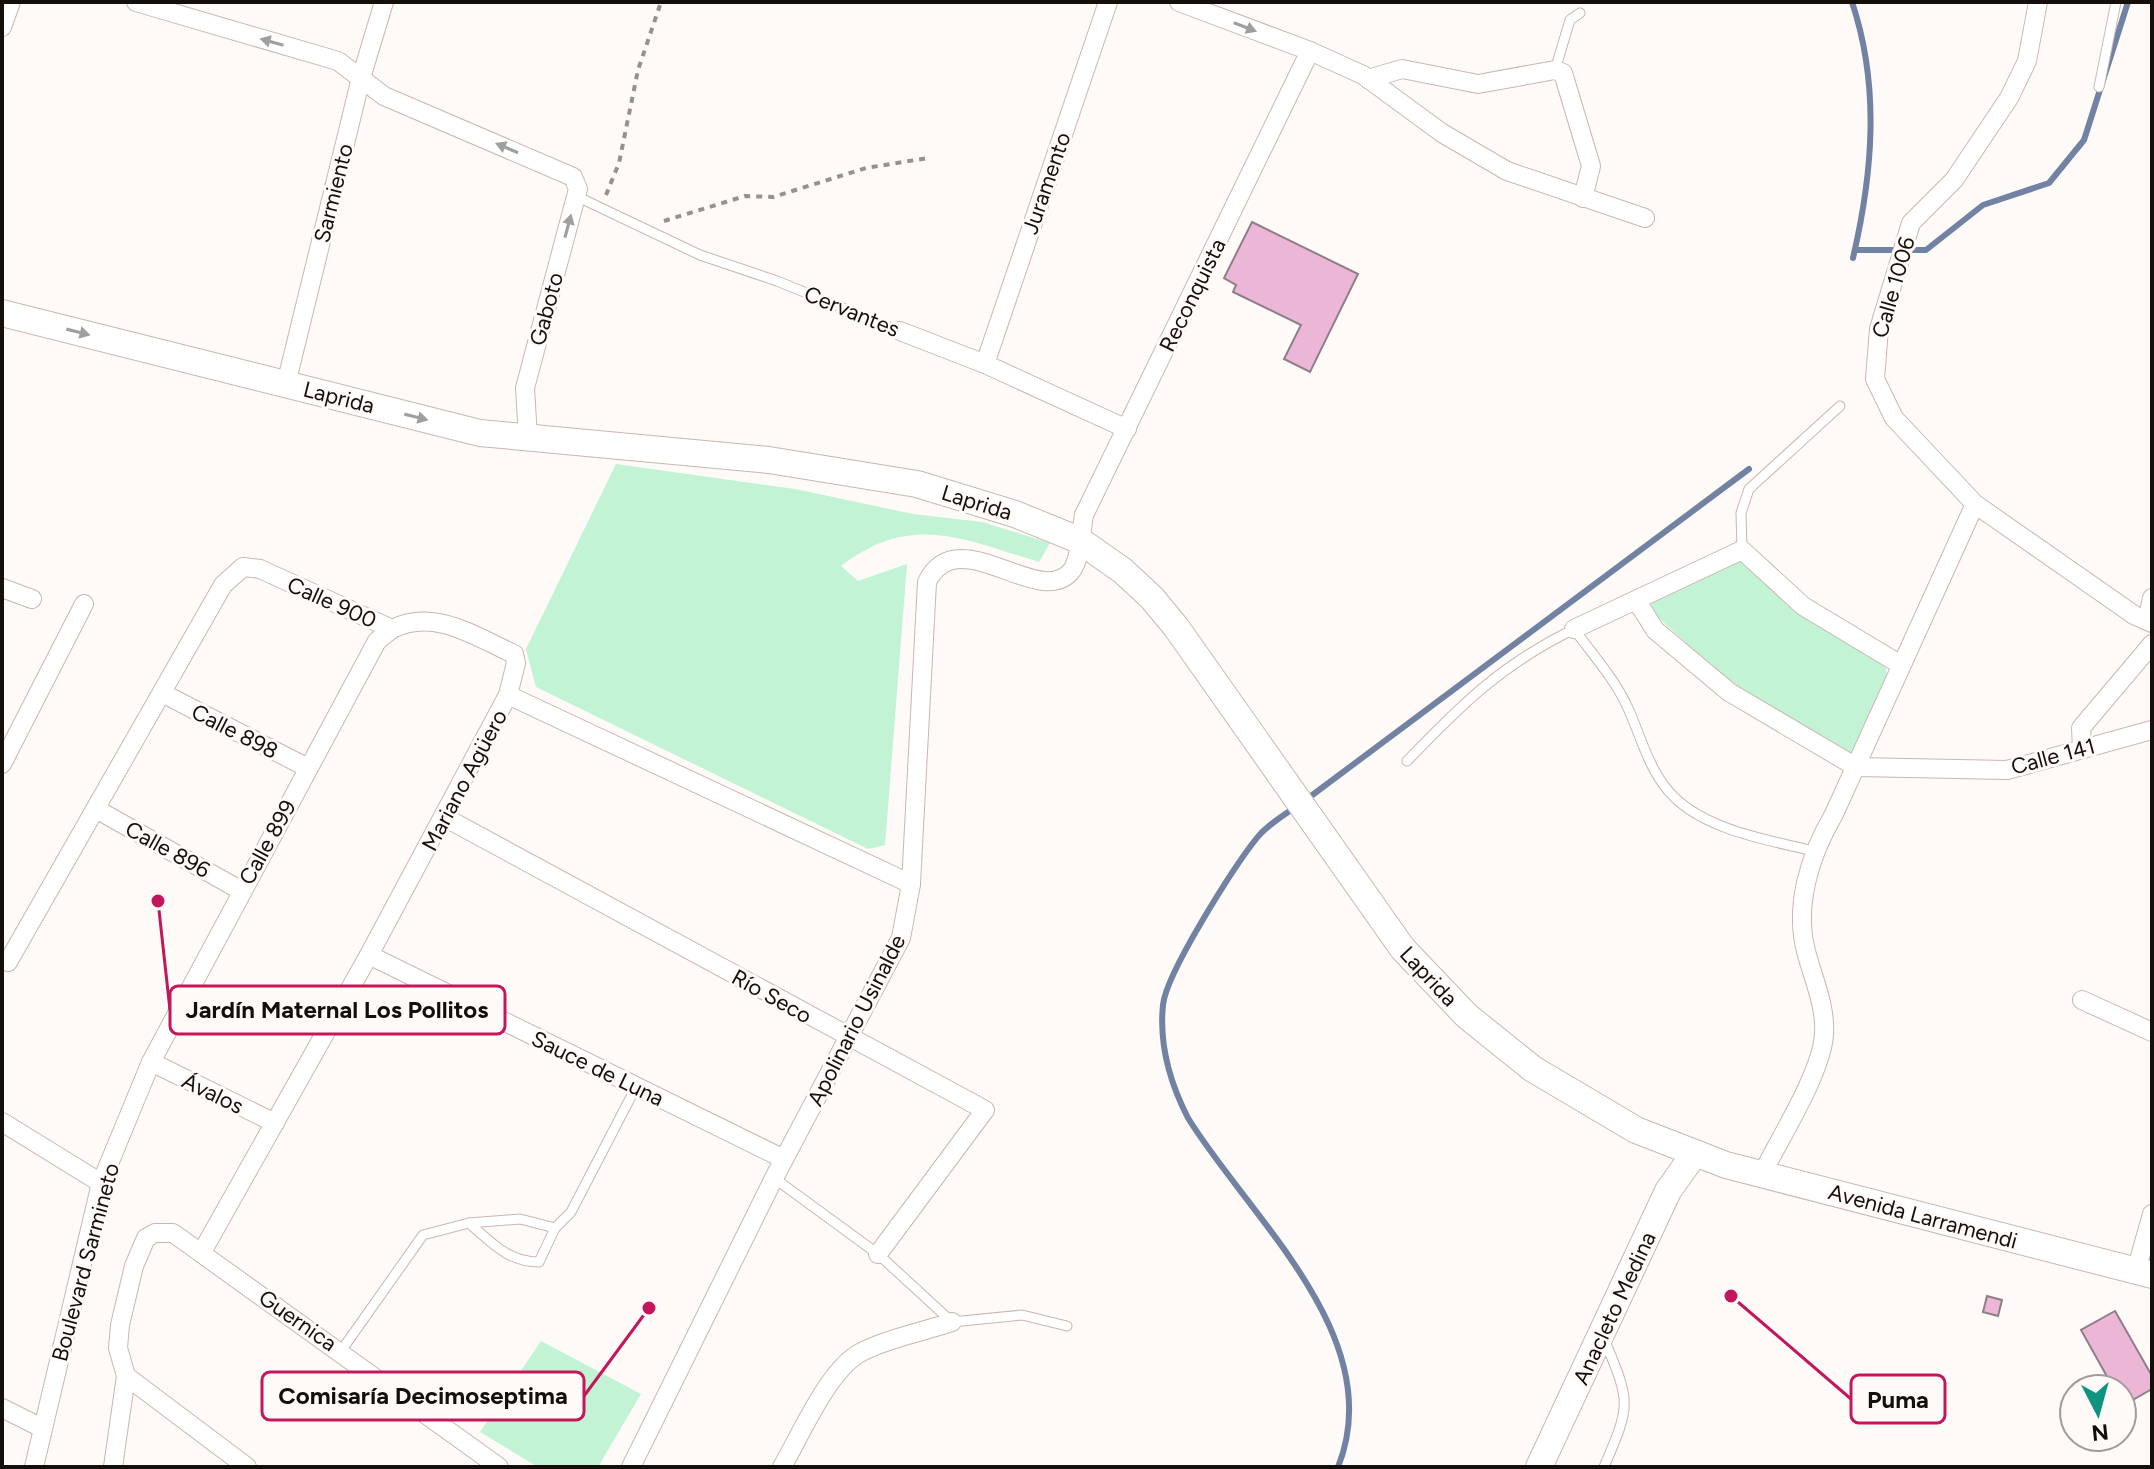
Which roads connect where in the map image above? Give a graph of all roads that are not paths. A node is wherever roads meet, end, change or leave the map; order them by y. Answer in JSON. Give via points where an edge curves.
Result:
{"nodes":[{"id":1,"x":11,"y":2,"type":"edge"},
{"id":2,"x":136,"y":2,"type":"edge"},
{"id":3,"x":384,"y":2,"type":"edge"},
{"id":4,"x":1108,"y":2,"type":"edge"},
{"id":5,"x":1179,"y":2,"type":"edge"},
{"id":6,"x":2038,"y":2,"type":"edge"},
{"id":7,"x":2116,"y":2,"type":"edge"},
{"id":8,"x":1580,"y":13,"type":"dead end"},
{"id":9,"x":2,"y":27,"type":"edge"},
{"id":10,"x":1310,"y":51,"type":"junction"},
{"id":11,"x":1555,"y":70,"type":"junction"},
{"id":12,"x":361,"y":78,"type":"junction"},
{"id":13,"x":1368,"y":79,"type":"junction"},
{"id":14,"x":2099,"y":87,"type":"dead end"},
{"id":15,"x":576,"y":188,"type":"junction"},
{"id":16,"x":1583,"y":198,"type":"junction"},
{"id":17,"x":1645,"y":218,"type":"dead end"},
{"id":18,"x":2,"y":313,"type":"edge"},
{"id":19,"x":900,"y":331,"type":"joint"},
{"id":20,"x":985,"y":364,"type":"junction"},
{"id":21,"x":286,"y":384,"type":"junction"},
{"id":22,"x":1840,"y":406,"type":"dead end"},
{"id":23,"x":1127,"y":429,"type":"junction"},
{"id":24,"x":528,"y":438,"type":"junction"},
{"id":25,"x":1975,"y":504,"type":"junction"},
{"id":26,"x":1079,"y":540,"type":"junction"},
{"id":27,"x":1742,"y":550,"type":"junction"},
{"id":28,"x":2,"y":588,"type":"edge"},
{"id":29,"x":2152,"y":598,"type":"edge"},
{"id":30,"x":32,"y":599,"type":"dead end"},
{"id":31,"x":1637,"y":601,"type":"junction"},
{"id":32,"x":84,"y":604,"type":"dead end"},
{"id":33,"x":2150,"y":622,"type":"edge"},
{"id":34,"x":392,"y":629,"type":"junction"},
{"id":35,"x":1574,"y":629,"type":"junction"},
{"id":36,"x":2152,"y":644,"type":"edge"},
{"id":37,"x":1901,"y":665,"type":"junction"},
{"id":38,"x":162,"y":693,"type":"junction"},
{"id":39,"x":508,"y":695,"type":"junction"},
{"id":40,"x":2152,"y":730,"type":"edge"},
{"id":41,"x":2082,"y":748,"type":"junction"},
{"id":42,"x":1407,"y":761,"type":"dead end"},
{"id":43,"x":2,"y":764,"type":"edge"},
{"id":44,"x":1856,"y":767,"type":"junction"},
{"id":45,"x":308,"y":768,"type":"junction"},
{"id":46,"x":96,"y":809,"type":"junction"},
{"id":47,"x":444,"y":817,"type":"junction"},
{"id":48,"x":1813,"y":851,"type":"junction"},
{"id":49,"x":911,"y":884,"type":"junction"},
{"id":50,"x":240,"y":890,"type":"junction"},
{"id":51,"x":369,"y":955,"type":"junction"},
{"id":52,"x":8,"y":962,"type":"dead end"},
{"id":53,"x":2082,"y":1000,"type":"dead end"},
{"id":54,"x":2152,"y":1032,"type":"edge"},
{"id":55,"x":850,"y":1038,"type":"junction"},
{"id":56,"x":151,"y":1062,"type":"junction"},
{"id":57,"x":636,"y":1087,"type":"junction"},
{"id":58,"x":2,"y":1122,"type":"edge"},
{"id":59,"x":275,"y":1123,"type":"junction"},
{"id":60,"x":1695,"y":1153,"type":"junction"},
{"id":61,"x":784,"y":1159,"type":"junction"},
{"id":62,"x":1762,"y":1174,"type":"junction"},
{"id":63,"x":774,"y":1178,"type":"junction"},
{"id":64,"x":101,"y":1183,"type":"junction"},
{"id":65,"x":2152,"y":1214,"type":"edge"},
{"id":66,"x":469,"y":1223,"type":"junction"},
{"id":67,"x":555,"y":1228,"type":"junction"},
{"id":68,"x":202,"y":1252,"type":"junction"},
{"id":69,"x":878,"y":1254,"type":"junction"},
{"id":70,"x":2144,"y":1273,"type":"edge"},
{"id":71,"x":952,"y":1322,"type":"junction"},
{"id":72,"x":1067,"y":1326,"type":"dead end"},
{"id":73,"x":1602,"y":1333,"type":"junction"},
{"id":74,"x":341,"y":1351,"type":"junction"},
{"id":75,"x":126,"y":1376,"type":"junction"},
{"id":76,"x":2,"y":1408,"type":"edge"},
{"id":77,"x":42,"y":1428,"type":"junction"},
{"id":78,"x":34,"y":1467,"type":"edge"},
{"id":79,"x":113,"y":1467,"type":"edge"},
{"id":80,"x":247,"y":1467,"type":"edge"},
{"id":81,"x":499,"y":1467,"type":"edge"},
{"id":82,"x":631,"y":1467,"type":"edge"},
{"id":83,"x":782,"y":1467,"type":"edge"},
{"id":84,"x":1539,"y":1467,"type":"edge"},
{"id":85,"x":1604,"y":1467,"type":"edge"}],
"edges":[{"from":1,"to":9,"type":"street"},
{"from":12,"to":2,"type":"street","name":"Cervantes","one_way":true,"via":[[338,61]]},
{"from":3,"to":12,"type":"street","name":"Sarmiento"},
{"from":4,"to":20,"type":"street","name":"Juramento"},
{"from":5,"to":10,"type":"street","one_way":true},
{"from":6,"to":25,"type":"street","name":"Calle 1006","via":[[2027,61],[2009,98],[1954,180],[1918,213],[1907,235],[1879,329],[1874,368],[1878,391],[1894,418]]},
{"from":7,"to":14,"type":"lane"},
{"from":8,"to":11,"type":"lane","via":[[1570,20]]},
{"from":10,"to":13,"type":"street"},
{"from":10,"to":23,"type":"street","name":"Reconquista"},
{"from":11,"to":13,"type":"street","via":[[1478,84],[1402,69]]},
{"from":11,"to":16,"type":"street","via":[[1563,73],[1591,166]]},
{"from":15,"to":12,"type":"street","name":"Cervantes","one_way":true,"via":[[567,173],[384,96]]},
{"from":12,"to":21,"type":"street","name":"Sarmiento"},
{"from":13,"to":16,"type":"street","via":[[1480,157]]},
{"from":15,"to":19,"type":"lane","name":"Cervantes","via":[[601,208],[700,255]]},
{"from":24,"to":15,"type":"street","name":"Gaboto","one_way":true,"via":[[525,388]]},
{"from":16,"to":17,"type":"street"},
{"from":18,"to":21,"type":"main road","name":"Laprida","one_way":true},
{"from":19,"to":20,"type":"street","name":"Cervantes"},
{"from":20,"to":23,"type":"street","name":"Cervantes"},
{"from":21,"to":24,"type":"main road","name":"Laprida","one_way":true,"via":[[480,433]]},
{"from":22,"to":27,"type":"lane","via":[[1749,489],[1741,513]]},
{"from":23,"to":26,"type":"street","name":"Reconquista","via":[[1084,515]]},
{"from":24,"to":26,"type":"main road","name":"Laprida","via":[[841,469],[971,499]]},
{"from":25,"to":33,"type":"street","name":"Calle 1006"},
{"from":25,"to":37,"type":"street"},
{"from":26,"to":49,"type":"street","name":"Apolinario Usinalde","via":[[1070,573],[1057,579],[1032,578],[966,558],[945,559],[927,582]]},
{"from":26,"to":60,"type":"main road","name":"Laprida","via":[[1152,598],[1403,949],[1467,1016],[1575,1097],[1636,1130]]},
{"from":27,"to":31,"type":"street"},
{"from":27,"to":37,"type":"street","via":[[1803,606]]},
{"from":28,"to":30,"type":"street"},
{"from":29,"to":33,"type":"street"},
{"from":31,"to":35,"type":"street"},
{"from":31,"to":44,"type":"street","via":[[1655,630],[1729,692]]},
{"from":32,"to":43,"type":"street"},
{"from":34,"to":38,"type":"street","name":"Calle 900","via":[[260,569],[243,567],[223,585]]},
{"from":34,"to":39,"type":"street","name":"Calle 900","via":[[427,619],[514,654]]},
{"from":34,"to":45,"type":"street","name":"Calle 899","via":[[377,641]]},
{"from":35,"to":42,"type":"lane","via":[[1512,662],[1481,686]]},
{"from":35,"to":48,"type":"lane","via":[[1616,684],[1651,765],[1676,799],[1749,835]]},
{"from":36,"to":41,"type":"street","via":[[2081,728]]},
{"from":37,"to":44,"type":"street"},
{"from":38,"to":45,"type":"street","name":"Calle 898"},
{"from":38,"to":46,"type":"street"},
{"from":39,"to":47,"type":"street","name":"Mariano Agüero"},
{"from":39,"to":49,"type":"street","name":"Mariano Agüero"},
{"from":40,"to":41,"type":"street","name":"Calle 141"},
{"from":41,"to":44,"type":"street","name":"Calle 141","via":[[1989,772]]},
{"from":44,"to":48,"type":"street"},
{"from":45,"to":50,"type":"street","name":"Calle 899"},
{"from":46,"to":50,"type":"street","name":"Calle 896"},
{"from":46,"to":52,"type":"street"},
{"from":47,"to":51,"type":"street","name":"Mariano Agüero"},
{"from":47,"to":55,"type":"street","name":"Río Seco"},
{"from":48,"to":62,"type":"street","via":[[1804,933],[1824,1036]]},
{"from":49,"to":55,"type":"street","name":"Apolinario Usinalde","via":[[901,938]]},
{"from":50,"to":56,"type":"street","name":"Calle 899"},
{"from":51,"to":57,"type":"street","name":"Sauce de Luna"},
{"from":51,"to":59,"type":"street","name":"Mariano Agüero"},
{"from":53,"to":54,"type":"street"},
{"from":55,"to":61,"type":"street","name":"Apolinario Usinalde"},
{"from":55,"to":69,"type":"street","name":"Río Seco","via":[[985,1110]]},
{"from":56,"to":59,"type":"street","name":"Ávalos"},
{"from":56,"to":64,"type":"street","name":"Boulevard Sarmineto"},
{"from":57,"to":61,"type":"street","name":"Sauce de Luna"},
{"from":57,"to":67,"type":"lane","via":[[571,1212]]},
{"from":58,"to":64,"type":"street"},
{"from":59,"to":68,"type":"street","name":"Mariano Agüero"},
{"from":60,"to":62,"type":"main road","name":"Avenida Larramendi"},
{"from":60,"to":73,"type":"main road","name":"Anacleto Medina","via":[[1668,1191]]},
{"from":61,"to":63,"type":"street","name":"Apolinario Usinalde"},
{"from":62,"to":70,"type":"main road","name":"Avenida Larramendi"},
{"from":63,"to":69,"type":"lane"},
{"from":63,"to":82,"type":"street","name":"Apolinario Usinalde"},
{"from":64,"to":77,"type":"street","name":"Boulevard Sarmineto"},
{"from":65,"to":70,"type":"street"},
{"from":66,"to":67,"type":"lane","via":[[520,1219]]},
{"from":66,"to":67,"type":"lane","via":[[521,1262],[539,1262]]},
{"from":66,"to":74,"type":"lane","via":[[423,1235]]},
{"from":68,"to":74,"type":"street","name":"Guernica"},
{"from":68,"to":75,"type":"street","name":"Guernica","via":[[173,1233],[146,1238],[120,1325],[118,1348]]},
{"from":69,"to":71,"type":"lane"},
{"from":71,"to":72,"type":"lane","via":[[1022,1315]]},
{"from":71,"to":83,"type":"street","via":[[858,1353],[819,1402]]},
{"from":73,"to":84,"type":"main road","name":"Anacleto Medina"},
{"from":73,"to":85,"type":"lane","via":[[1627,1403]]},
{"from":74,"to":81,"type":"street","name":"Guernica"},
{"from":75,"to":79,"type":"street"},
{"from":75,"to":80,"type":"street"},
{"from":76,"to":77,"type":"street"},
{"from":77,"to":78,"type":"street","name":"Boulevard Sarmineto"}]}
